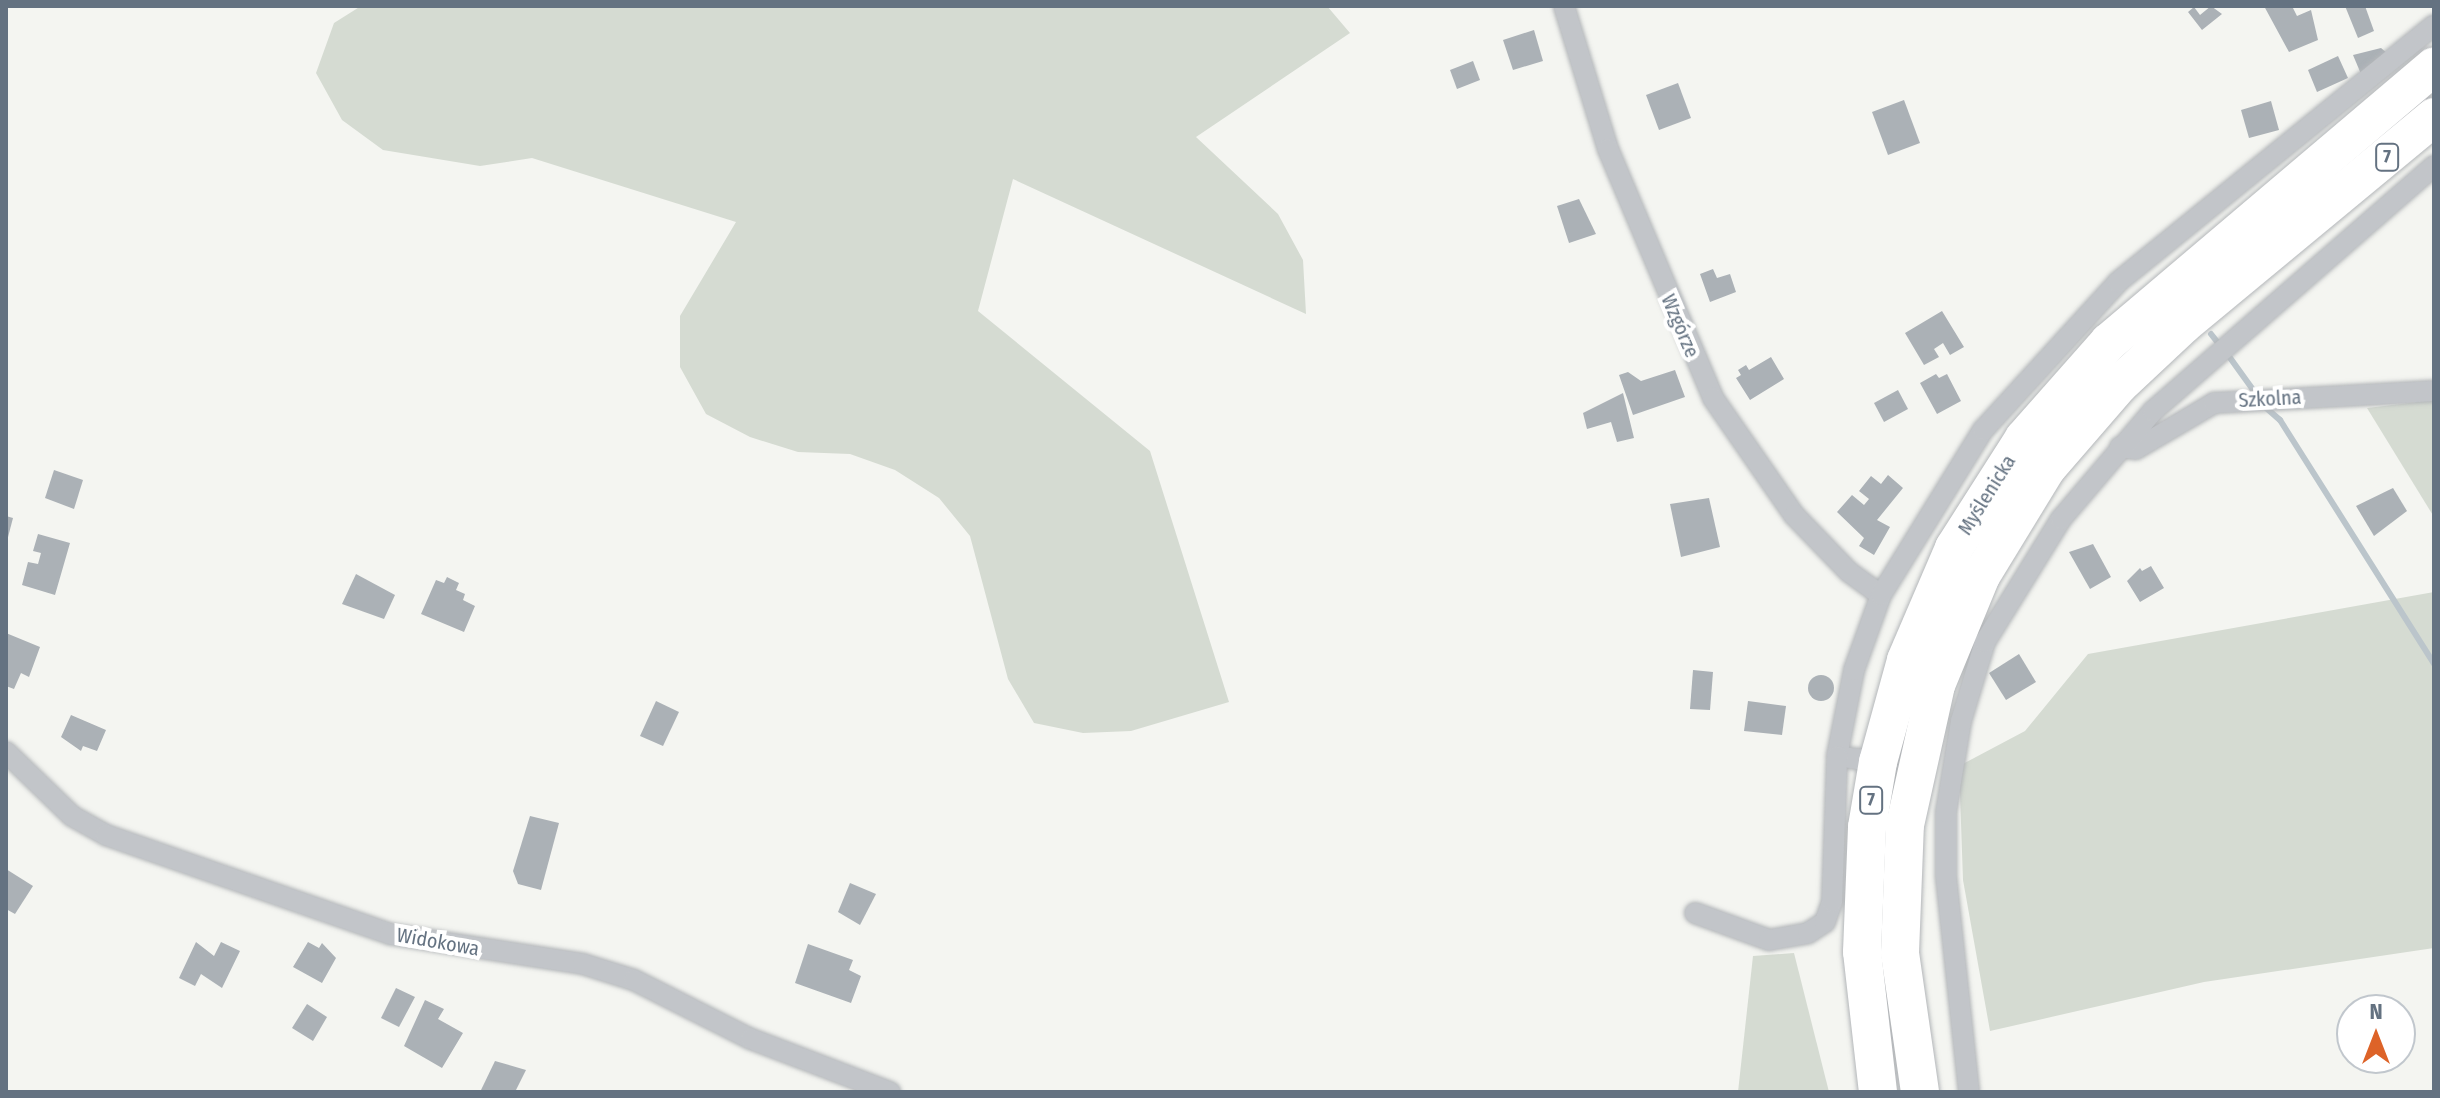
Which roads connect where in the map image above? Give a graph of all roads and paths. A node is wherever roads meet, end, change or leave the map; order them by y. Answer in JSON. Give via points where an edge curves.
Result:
{"nodes":[{"id":1,"x":1564,"y":6,"type":"edge"},
{"id":2,"x":2434,"y":25,"type":"edge"},
{"id":3,"x":2434,"y":66,"type":"edge"},
{"id":4,"x":2434,"y":117,"type":"edge"},
{"id":5,"x":2434,"y":166,"type":"edge"},
{"id":6,"x":2434,"y":391,"type":"edge"},
{"id":7,"x":2120,"y":447,"type":"junction"},
{"id":8,"x":1932,"y":509,"type":"junction"},
{"id":9,"x":1968,"y":524,"type":"junction"},
{"id":10,"x":1881,"y":595,"type":"junction"},
{"id":11,"x":6,"y":752,"type":"edge"},
{"id":12,"x":1837,"y":756,"type":"junction"},
{"id":13,"x":1878,"y":762,"type":"junction"},
{"id":14,"x":1695,"y":913,"type":"dead end"},
{"id":15,"x":890,"y":1092,"type":"edge"},
{"id":16,"x":1878,"y":1092,"type":"edge"},
{"id":17,"x":1920,"y":1092,"type":"edge"},
{"id":18,"x":1969,"y":1092,"type":"edge"}],
"edges":[{"from":1,"to":10,"type":"street","name":"Wzgórze","via":[[1608,149],[1713,398],[1794,515],[1849,572]]},
{"from":2,"to":8,"type":"street","via":[[2118,282],[1983,430]]},
{"from":3,"to":9,"type":"highway","name":"Myślenicka","number":"7","via":[[2109,342],[2024,438]]},
{"from":4,"to":17,"type":"highway","name":"Myślenicka","number":"7","via":[[2184,324],[2119,385],[2047,468],[1988,562],[1936,685],[1905,825],[1900,953]]},
{"from":5,"to":7,"type":"street","via":[[2153,411]]},
{"from":6,"to":7,"type":"street","name":"Szkolna","via":[[2214,403],[2136,449]]},
{"from":7,"to":18,"type":"street","via":[[2061,519],[1985,642],[1961,721],[1946,812],[1946,875]]},
{"from":8,"to":9,"type":"street"},
{"from":8,"to":10,"type":"street"},
{"from":9,"to":13,"type":"highway","name":"Myślenicka","number":"7","via":[[1917,628]]},
{"from":10,"to":12,"type":"street","via":[[1854,670]]},
{"from":11,"to":15,"type":"street","name":"Widokowa","via":[[72,816],[106,835],[390,934],[583,964],[634,980],[751,1039]]},
{"from":12,"to":13,"type":"street"},
{"from":12,"to":14,"type":"street","via":[[1832,902],[1825,922],[1808,933],[1769,940]]},
{"from":13,"to":16,"type":"highway","name":"Myślenicka","number":"7","via":[[1862,906],[1864,984]]}]}
